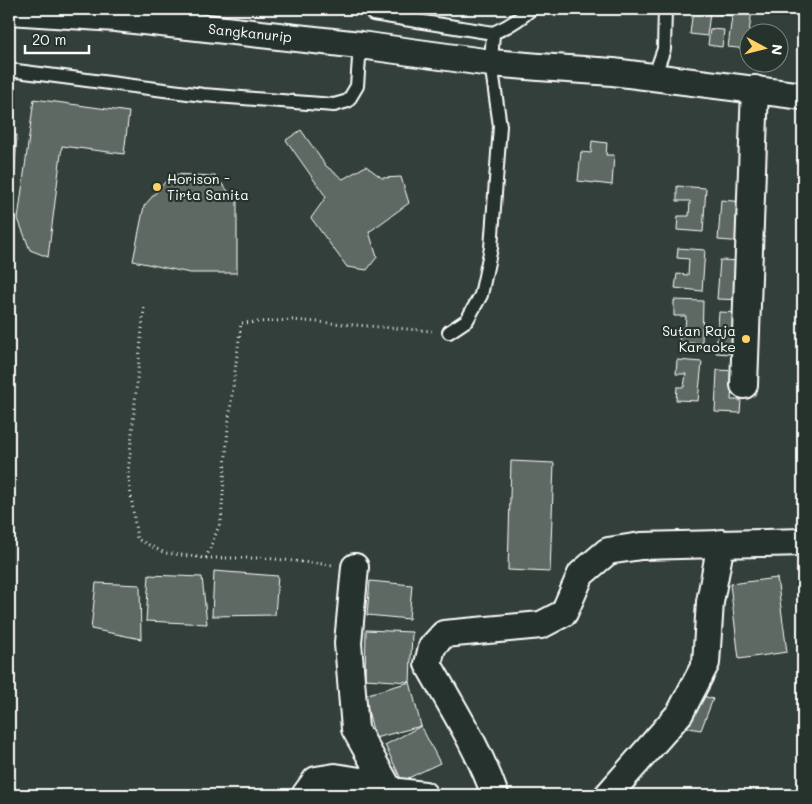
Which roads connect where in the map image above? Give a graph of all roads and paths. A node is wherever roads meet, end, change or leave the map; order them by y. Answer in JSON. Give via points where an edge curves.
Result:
{"nodes":[{"id":1,"x":531,"y":9,"type":"edge"},
{"id":2,"x":665,"y":9,"type":"edge"},
{"id":3,"x":9,"y":12,"type":"edge"},
{"id":4,"x":116,"y":13,"type":"edge"},
{"id":5,"x":373,"y":14,"type":"dead end"},
{"id":6,"x":493,"y":33,"type":"junction"},
{"id":7,"x":360,"y":45,"type":"junction"},
{"id":8,"x":491,"y":62,"type":"junction"},
{"id":9,"x":9,"y":70,"type":"edge"},
{"id":10,"x":654,"y":77,"type":"junction"},
{"id":11,"x":756,"y":89,"type":"junction"},
{"id":12,"x":803,"y":96,"type":"edge"},
{"id":13,"x":144,"y":308,"type":"dead end"},
{"id":14,"x":449,"y":332,"type":"joint"},
{"id":15,"x":744,"y":385,"type":"dead end"},
{"id":16,"x":803,"y":542,"type":"edge"},
{"id":17,"x":721,"y":543,"type":"junction"},
{"id":18,"x":206,"y":558,"type":"junction"},
{"id":19,"x":355,"y":567,"type":"joint"},
{"id":20,"x":390,"y":791,"type":"junction"},
{"id":21,"x":305,"y":795,"type":"edge"},
{"id":22,"x":424,"y":795,"type":"edge"},
{"id":23,"x":495,"y":795,"type":"edge"},
{"id":24,"x":608,"y":795,"type":"edge"}],
"edges":[{"from":1,"to":6,"type":"lane"},
{"from":2,"to":10,"type":"lane","via":[[664,48]]},
{"from":3,"to":4,"type":"street","name":"Sangkanurip"},
{"from":4,"to":7,"type":"street","name":"Sangkanurip"},
{"from":5,"to":6,"type":"lane"},
{"from":6,"to":8,"type":"lane"},
{"from":7,"to":8,"type":"street","name":"Sangkanurip"},
{"from":7,"to":9,"type":"lane","via":[[357,86],[348,101],[334,105],[203,95]]},
{"from":8,"to":10,"type":"street","name":"Sangkanurip"},
{"from":8,"to":14,"type":"lane","via":[[500,126],[491,248],[481,296],[467,320]]},
{"from":10,"to":11,"type":"street","name":"Sangkanurip"},
{"from":11,"to":12,"type":"street","name":"Sangkanurip"},
{"from":11,"to":15,"type":"street"},
{"from":13,"to":18,"type":"path","via":[[128,474],[138,539],[165,553]]},
{"from":14,"to":18,"type":"path","via":[[292,320],[241,323],[221,521]]},
{"from":16,"to":17,"type":"street"},
{"from":17,"to":23,"type":"street","via":[[641,546],[608,551],[580,574],[564,613],[541,625],[444,634],[432,647],[428,664],[473,743]]},
{"from":17,"to":24,"type":"street","via":[[710,602],[706,663],[680,713]]},
{"from":18,"to":19,"type":"path","via":[[264,558]]},
{"from":19,"to":20,"type":"street","via":[[348,643],[355,729]]},
{"from":20,"to":21,"type":"street","via":[[335,777],[316,780]]},
{"from":20,"to":22,"type":"street"}]}
